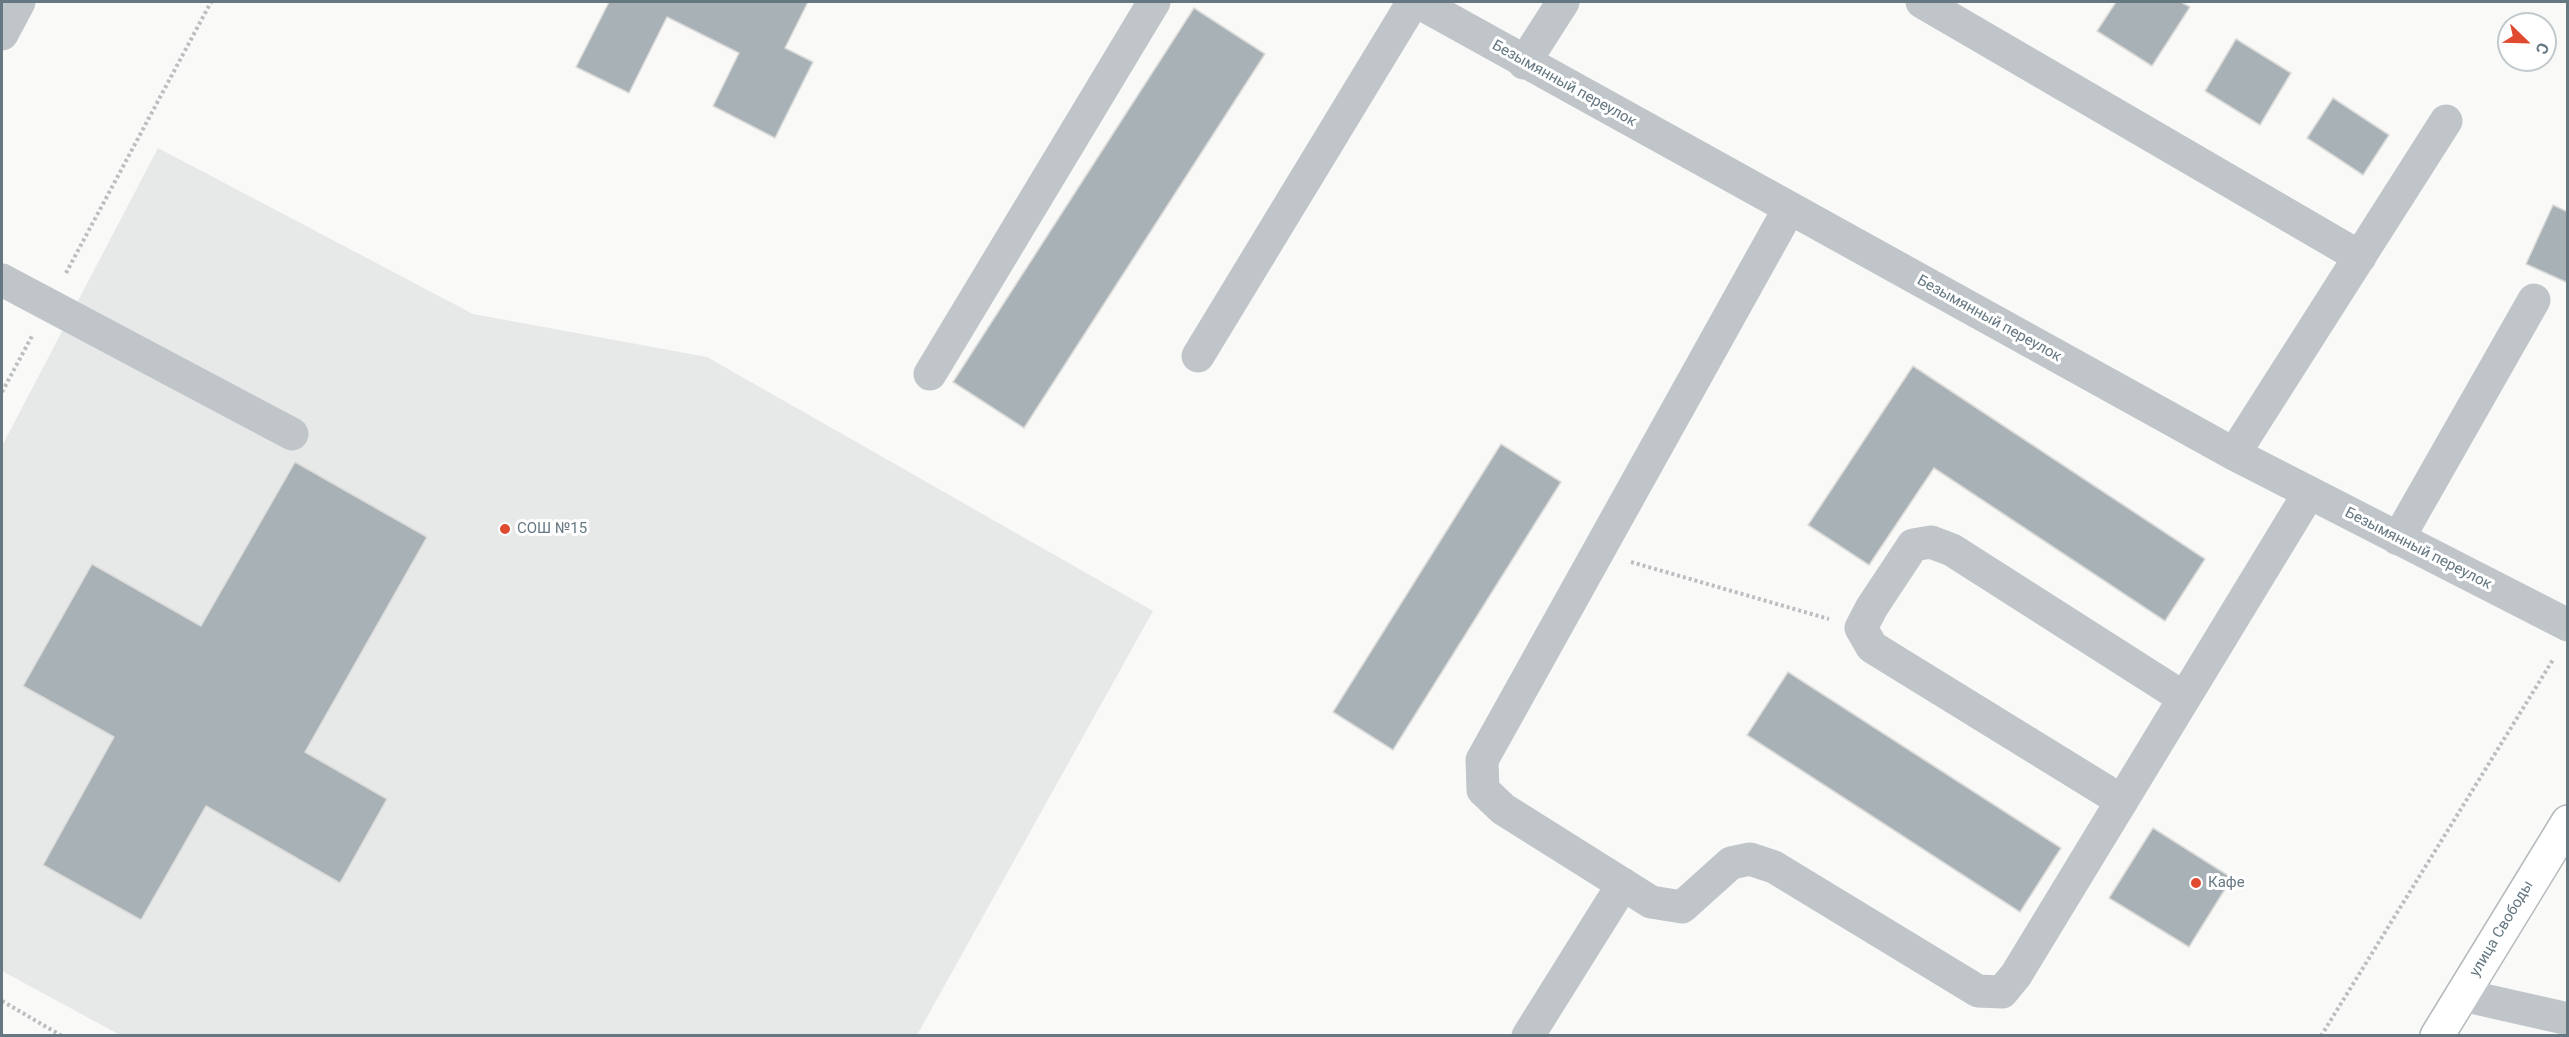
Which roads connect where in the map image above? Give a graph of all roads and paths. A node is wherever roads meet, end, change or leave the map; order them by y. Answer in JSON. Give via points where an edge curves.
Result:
{"nodes":[{"id":1,"x":19,"y":2,"type":"edge"},
{"id":2,"x":211,"y":2,"type":"edge"},
{"id":3,"x":1154,"y":2,"type":"edge"},
{"id":4,"x":1413,"y":2,"type":"edge"},
{"id":5,"x":1418,"y":2,"type":"edge"},
{"id":6,"x":1563,"y":2,"type":"edge"},
{"id":7,"x":1922,"y":2,"type":"edge"},
{"id":8,"x":2,"y":34,"type":"edge"},
{"id":9,"x":1524,"y":63,"type":"junction"},
{"id":10,"x":2446,"y":121,"type":"dead end"},
{"id":11,"x":1789,"y":209,"type":"junction"},
{"id":12,"x":2360,"y":257,"type":"junction"},
{"id":13,"x":2,"y":280,"type":"edge"},
{"id":14,"x":2534,"y":300,"type":"dead end"},
{"id":15,"x":49,"y":305,"type":"junction"},
{"id":16,"x":1198,"y":356,"type":"dead end"},
{"id":17,"x":930,"y":374,"type":"dead end"},
{"id":18,"x":2,"y":392,"type":"edge"},
{"id":19,"x":292,"y":434,"type":"dead end"},
{"id":20,"x":2234,"y":454,"type":"junction"},
{"id":21,"x":2309,"y":493,"type":"junction"},
{"id":22,"x":2398,"y":538,"type":"junction"},
{"id":23,"x":1598,"y":552,"type":"junction"},
{"id":24,"x":2568,"y":625,"type":"edge"},
{"id":25,"x":1861,"y":628,"type":"junction"},
{"id":26,"x":2555,"y":658,"type":"dead end"},
{"id":27,"x":2184,"y":698,"type":"junction"},
{"id":28,"x":2122,"y":801,"type":"junction"},
{"id":29,"x":2568,"y":822,"type":"edge"},
{"id":30,"x":1623,"y":884,"type":"junction"},
{"id":31,"x":2462,"y":995,"type":"junction"},
{"id":32,"x":2,"y":1001,"type":"edge"},
{"id":33,"x":2568,"y":1019,"type":"edge"},
{"id":34,"x":63,"y":1035,"type":"edge"},
{"id":35,"x":1528,"y":1035,"type":"edge"},
{"id":36,"x":2322,"y":1035,"type":"edge"},
{"id":37,"x":2437,"y":1035,"type":"edge"}],
"edges":[{"from":1,"to":8,"type":"street"},
{"from":2,"to":15,"type":"path"},
{"from":3,"to":17,"type":"street"},
{"from":4,"to":16,"type":"street"},
{"from":5,"to":9,"type":"street","name":"Безымянный переулок"},
{"from":6,"to":9,"type":"street"},
{"from":7,"to":12,"type":"street"},
{"from":9,"to":11,"type":"street","name":"Безымянный переулок"},
{"from":10,"to":12,"type":"street"},
{"from":11,"to":20,"type":"street","name":"Безымянный переулок"},
{"from":11,"to":23,"type":"street"},
{"from":12,"to":20,"type":"street"},
{"from":13,"to":15,"type":"street"},
{"from":14,"to":22,"type":"street"},
{"from":15,"to":18,"type":"path"},
{"from":15,"to":19,"type":"street"},
{"from":20,"to":21,"type":"street","name":"Безымянный переулок"},
{"from":21,"to":22,"type":"street","name":"Безымянный переулок"},
{"from":21,"to":27,"type":"street"},
{"from":22,"to":24,"type":"street","name":"Безымянный переулок"},
{"from":23,"to":25,"type":"path"},
{"from":23,"to":30,"type":"street","via":[[1482,760],[1482,790],[1503,809]]},
{"from":25,"to":27,"type":"street","via":[[1913,545],[1931,542],[1953,550]]},
{"from":25,"to":28,"type":"street","via":[[1872,647]]},
{"from":26,"to":36,"type":"path"},
{"from":27,"to":28,"type":"street"},
{"from":28,"to":30,"type":"street","via":[[2002,992],[1978,992],[1774,867],[1750,859],[1731,863],[1682,907],[1651,902]]},
{"from":29,"to":31,"type":"main road","name":"улица Свободы"},
{"from":30,"to":35,"type":"street"},
{"from":31,"to":33,"type":"street"},
{"from":31,"to":37,"type":"main road","name":"улица Свободы"},
{"from":32,"to":34,"type":"path"}]}
